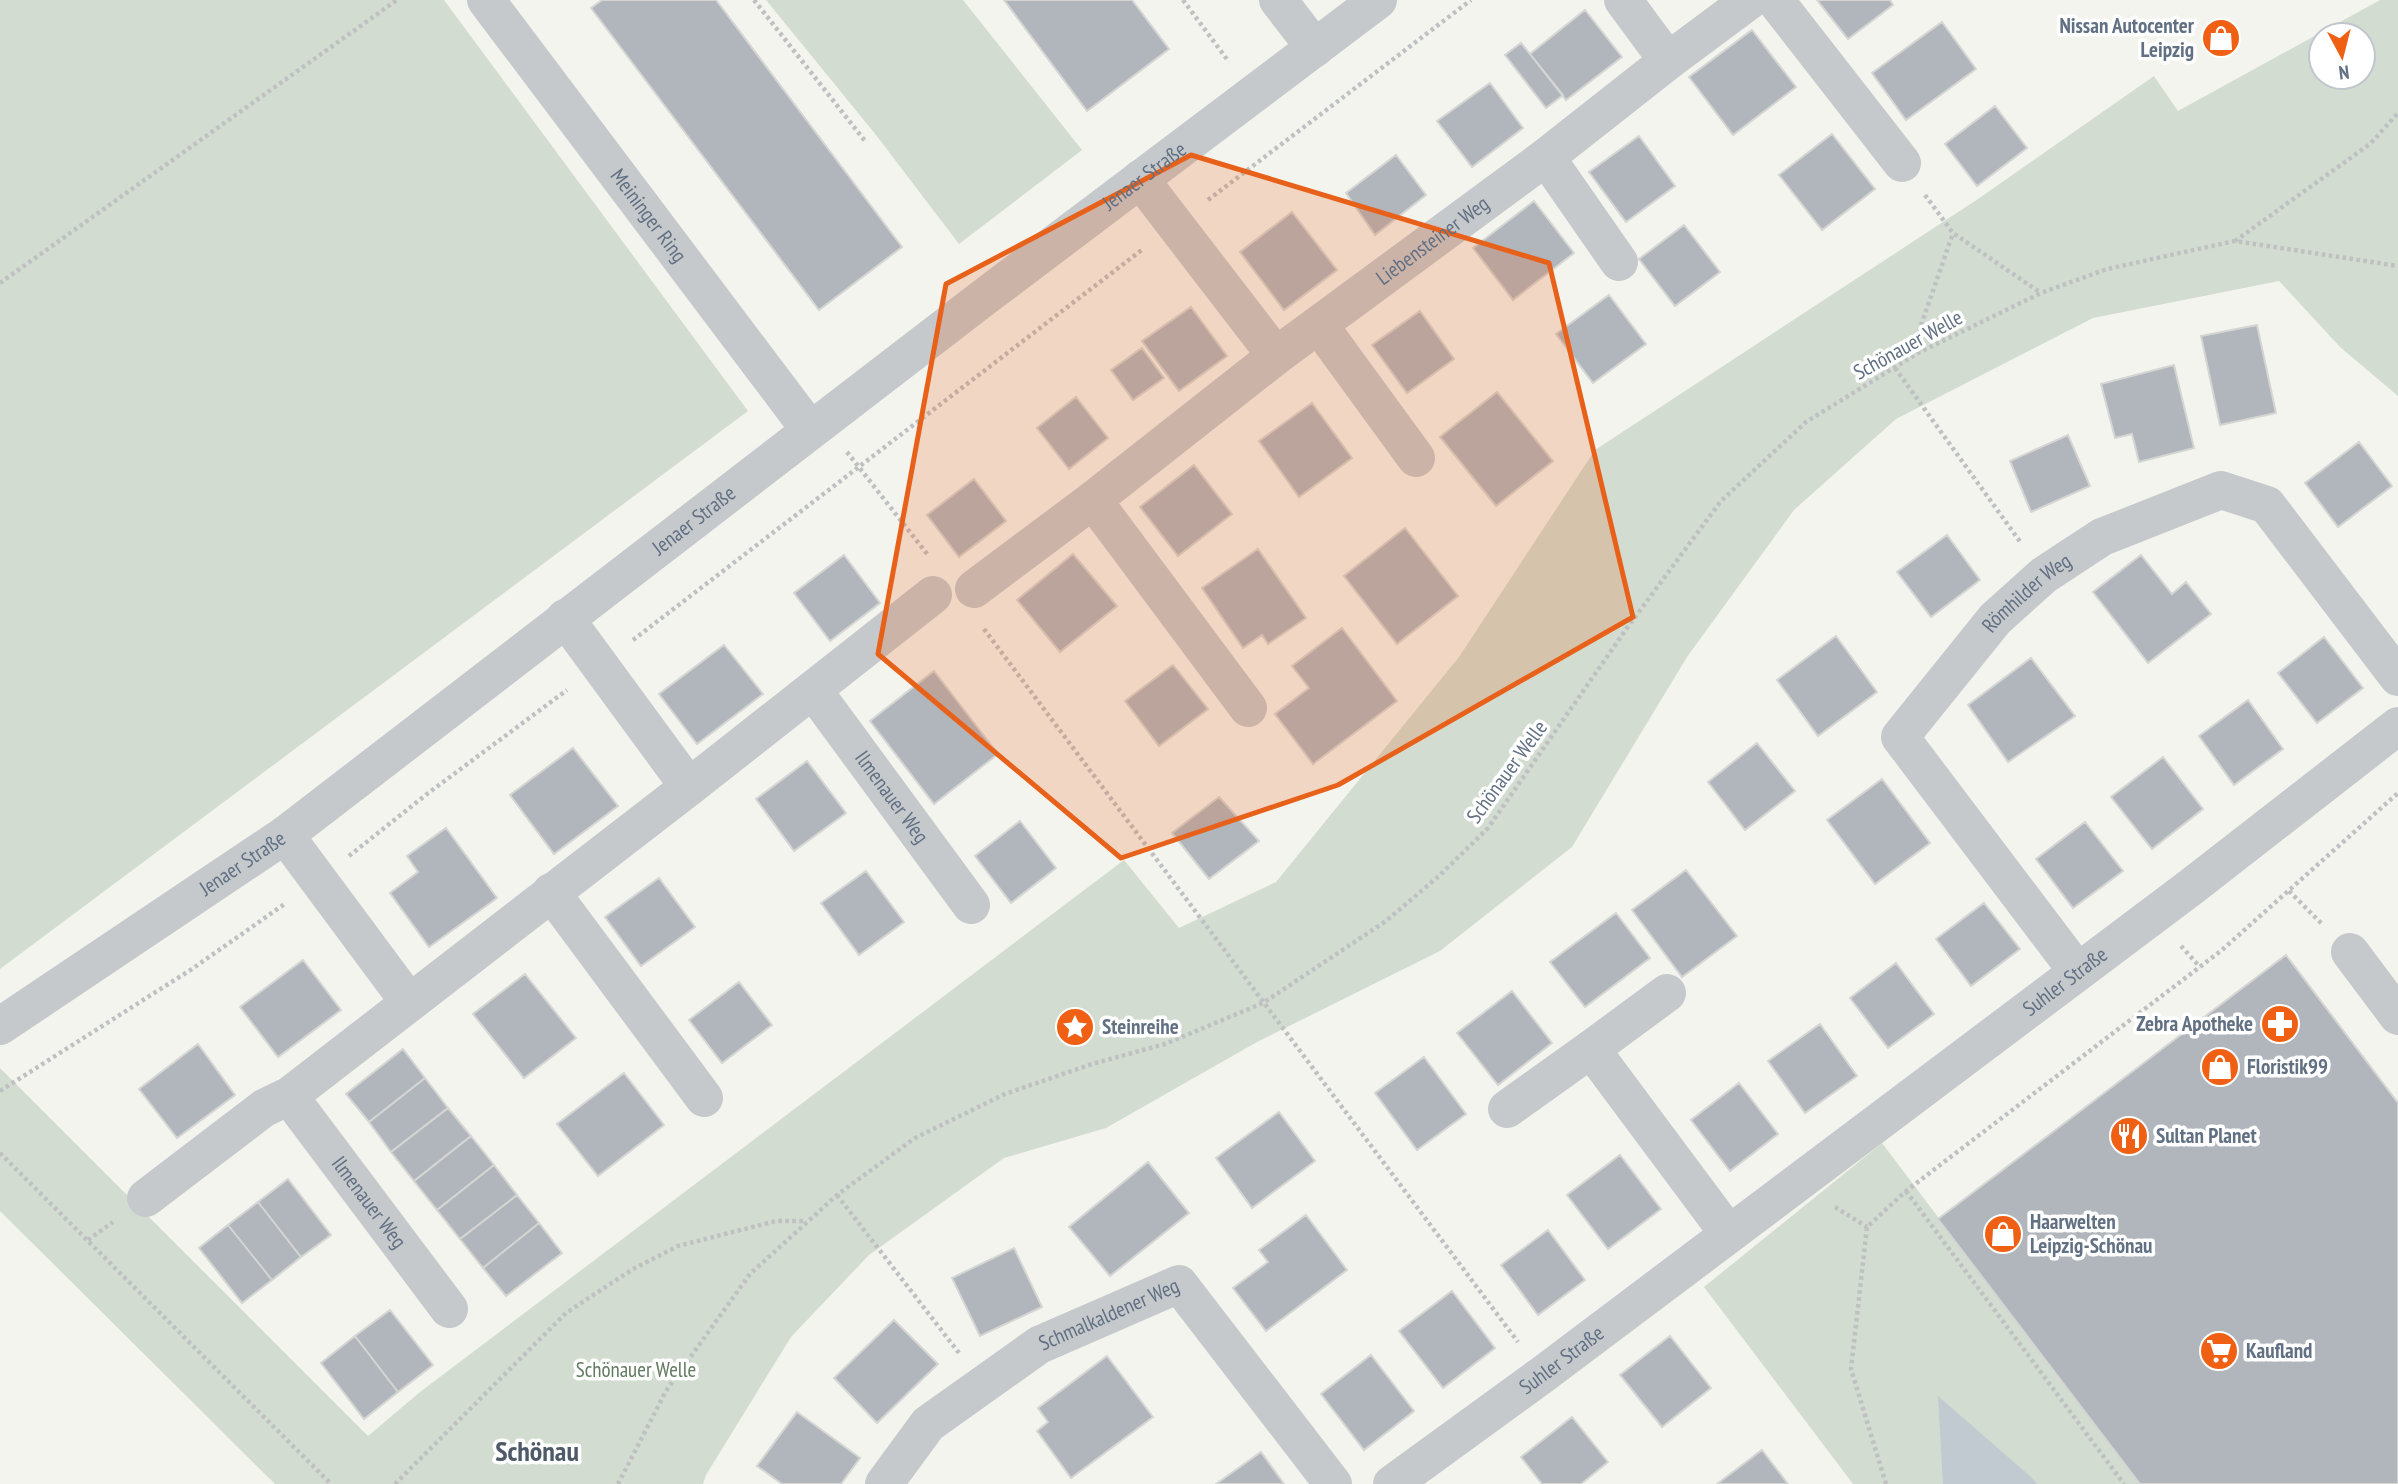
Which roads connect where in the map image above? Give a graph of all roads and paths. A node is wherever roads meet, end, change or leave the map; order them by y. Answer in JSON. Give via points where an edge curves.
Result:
{"nodes":[{"id":1,"x":397,"y":0,"type":"edge"},
{"id":2,"x":486,"y":0,"type":"edge"},
{"id":3,"x":754,"y":0,"type":"edge"},
{"id":4,"x":1183,"y":0,"type":"edge"},
{"id":5,"x":1278,"y":0,"type":"edge"},
{"id":6,"x":1377,"y":0,"type":"edge"},
{"id":7,"x":1471,"y":0,"type":"edge"},
{"id":8,"x":1623,"y":0,"type":"edge"},
{"id":9,"x":1750,"y":0,"type":"edge"},
{"id":10,"x":1775,"y":0,"type":"edge"},
{"id":11,"x":1315,"y":48,"type":"junction"},
{"id":12,"x":1668,"y":61,"type":"junction"},
{"id":13,"x":1253,"y":94,"type":"junction"},
{"id":14,"x":2398,"y":113,"type":"edge"},
{"id":15,"x":865,"y":141,"type":"dead end"},
{"id":16,"x":1546,"y":157,"type":"junction"},
{"id":17,"x":1902,"y":163,"type":"joint"},
{"id":18,"x":1140,"y":179,"type":"junction"},
{"id":19,"x":1174,"y":225,"type":"junction"},
{"id":20,"x":1952,"y":233,"type":"junction"},
{"id":21,"x":2235,"y":241,"type":"junction"},
{"id":22,"x":1619,"y":262,"type":"dead end"},
{"id":23,"x":2398,"y":266,"type":"edge"},
{"id":24,"x":0,"y":283,"type":"edge"},
{"id":25,"x":2041,"y":293,"type":"junction"},
{"id":26,"x":1319,"y":325,"type":"junction"},
{"id":27,"x":1918,"y":354,"type":"junction"},
{"id":28,"x":1276,"y":356,"type":"junction"},
{"id":29,"x":1895,"y":368,"type":"junction"},
{"id":30,"x":816,"y":426,"type":"junction"},
{"id":31,"x":1416,"y":458,"type":"dead end"},
{"id":32,"x":858,"y":466,"type":"junction"},
{"id":33,"x":1093,"y":500,"type":"junction"},
{"id":34,"x":2044,"y":575,"type":"junction"},
{"id":35,"x":933,"y":578,"type":"joint"},
{"id":36,"x":976,"y":604,"type":"joint"},
{"id":37,"x":565,"y":618,"type":"junction"},
{"id":38,"x":600,"y":666,"type":"junction"},
{"id":39,"x":2398,"y":677,"type":"edge"},
{"id":40,"x":813,"y":690,"type":"junction"},
{"id":41,"x":1248,"y":708,"type":"dead end"},
{"id":42,"x":2398,"y":726,"type":"edge"},
{"id":43,"x":689,"y":787,"type":"junction"},
{"id":44,"x":2398,"y":793,"type":"edge"},
{"id":45,"x":285,"y":835,"type":"junction"},
{"id":46,"x":318,"y":880,"type":"junction"},
{"id":47,"x":551,"y":892,"type":"junction"},
{"id":48,"x":971,"y":905,"type":"dead end"},
{"id":49,"x":2350,"y":952,"type":"dead end"},
{"id":50,"x":2077,"y":971,"type":"junction"},
{"id":51,"x":1667,"y":993,"type":"dead end"},
{"id":52,"x":409,"y":1002,"type":"junction"},
{"id":53,"x":1263,"y":1003,"type":"junction"},
{"id":54,"x":2398,"y":1016,"type":"edge"},
{"id":55,"x":0,"y":1026,"type":"edge"},
{"id":56,"x":1591,"y":1049,"type":"junction"},
{"id":57,"x":0,"y":1091,"type":"edge"},
{"id":58,"x":289,"y":1096,"type":"junction"},
{"id":59,"x":704,"y":1098,"type":"dead end"},
{"id":60,"x":1507,"y":1109,"type":"dead end"},
{"id":61,"x":0,"y":1153,"type":"edge"},
{"id":62,"x":1906,"y":1191,"type":"junction"},
{"id":63,"x":837,"y":1195,"type":"junction"},
{"id":64,"x":146,"y":1198,"type":"dead end"},
{"id":65,"x":806,"y":1221,"type":"junction"},
{"id":66,"x":1728,"y":1233,"type":"junction"},
{"id":67,"x":449,"y":1309,"type":"dead end"},
{"id":68,"x":1542,"y":1375,"type":"junction"},
{"id":69,"x":983,"y":1385,"type":"junction"},
{"id":70,"x":331,"y":1484,"type":"edge"},
{"id":71,"x":395,"y":1484,"type":"edge"},
{"id":72,"x":618,"y":1484,"type":"edge"},
{"id":73,"x":884,"y":1484,"type":"edge"},
{"id":74,"x":1333,"y":1484,"type":"edge"},
{"id":75,"x":1392,"y":1484,"type":"edge"},
{"id":76,"x":1886,"y":1484,"type":"edge"},
{"id":77,"x":2124,"y":1484,"type":"edge"}],
"edges":[{"from":1,"to":24,"type":"path"},
{"from":2,"to":30,"type":"street","name":"Meininger Ring"},
{"from":3,"to":15,"type":"path"},
{"from":4,"to":13,"type":"path"},
{"from":5,"to":11,"type":"street"},
{"from":6,"to":11,"type":"street","name":"Jenaer Straße"},
{"from":7,"to":19,"type":"path"},
{"from":8,"to":12,"type":"street"},
{"from":9,"to":12,"type":"street","name":"Liebensteiner Weg"},
{"from":10,"to":17,"type":"street"},
{"from":11,"to":13,"type":"street","name":"Jenaer Straße"},
{"from":12,"to":16,"type":"street","name":"Liebensteiner Weg"},
{"from":13,"to":18,"type":"street","name":"Jenaer Straße"},
{"from":14,"to":21,"type":"path","via":[[2370,144]]},
{"from":16,"to":22,"type":"street"},
{"from":16,"to":26,"type":"street","name":"Liebensteiner Weg"},
{"from":17,"to":20,"type":"path"},
{"from":18,"to":19,"type":"street"},
{"from":18,"to":30,"type":"street","name":"Jenaer Straße"},
{"from":19,"to":28,"type":"street"},
{"from":19,"to":32,"type":"path"},
{"from":20,"to":25,"type":"path"},
{"from":20,"to":27,"type":"path","via":[[1920,328]]},
{"from":21,"to":23,"type":"path","name":"Schönauer Welle"},
{"from":21,"to":25,"type":"path","name":"Schönauer Welle","via":[[2107,269]]},
{"from":25,"to":27,"type":"path","name":"Schönauer Welle"},
{"from":26,"to":28,"type":"street","name":"Liebensteiner Weg"},
{"from":26,"to":31,"type":"street"},
{"from":27,"to":29,"type":"path","name":"Schönauer Welle"},
{"from":28,"to":33,"type":"street","name":"Liebensteiner Weg"},
{"from":29,"to":34,"type":"path"},
{"from":29,"to":53,"type":"path","name":"Schönauer Welle","via":[[1806,422],[1721,501],[1489,828],[1386,921]]},
{"from":30,"to":32,"type":"path"},
{"from":30,"to":37,"type":"street","name":"Jenaer Straße"},
{"from":32,"to":35,"type":"path"},
{"from":32,"to":38,"type":"path"},
{"from":33,"to":36,"type":"street","name":"Liebensteiner Weg"},
{"from":33,"to":41,"type":"street"},
{"from":34,"to":39,"type":"street","name":"Römhilder Weg","via":[[2102,537],[2221,490],[2266,505]]},
{"from":34,"to":50,"type":"street","name":"Römhilder Weg","via":[[1995,619],[1900,737]]},
{"from":35,"to":40,"type":"street"},
{"from":36,"to":53,"type":"path"},
{"from":37,"to":38,"type":"street"},
{"from":37,"to":45,"type":"street","name":"Jenaer Straße"},
{"from":38,"to":43,"type":"street"},
{"from":38,"to":46,"type":"path"},
{"from":40,"to":43,"type":"street"},
{"from":40,"to":48,"type":"street","name":"Ilmenauer Weg"},
{"from":42,"to":50,"type":"street","name":"Suhler Straße"},
{"from":43,"to":47,"type":"street"},
{"from":44,"to":62,"type":"path","via":[[2222,950]]},
{"from":45,"to":46,"type":"street"},
{"from":45,"to":55,"type":"street","name":"Jenaer Straße"},
{"from":46,"to":52,"type":"street"},
{"from":46,"to":57,"type":"path","via":[[191,969]]},
{"from":47,"to":52,"type":"street"},
{"from":47,"to":59,"type":"street"},
{"from":49,"to":54,"type":"street"},
{"from":50,"to":66,"type":"street","name":"Suhler Straße"},
{"from":51,"to":56,"type":"street"},
{"from":52,"to":58,"type":"street"},
{"from":53,"to":63,"type":"path","name":"Schönauer Welle","via":[[1165,1044],[1092,1063],[1005,1094],[915,1138]]},
{"from":53,"to":68,"type":"path"},
{"from":56,"to":60,"type":"street"},
{"from":56,"to":66,"type":"street"},
{"from":58,"to":64,"type":"street","via":[[264,1108]]},
{"from":58,"to":67,"type":"street","name":"Ilmenauer Weg"},
{"from":61,"to":70,"type":"path"},
{"from":62,"to":76,"type":"path","via":[[1867,1227],[1851,1369]]},
{"from":62,"to":77,"type":"path"},
{"from":63,"to":65,"type":"path","name":"Schönauer Welle"},
{"from":63,"to":69,"type":"path"},
{"from":65,"to":71,"type":"path","via":[[776,1221],[678,1246],[633,1269],[566,1313]]},
{"from":65,"to":72,"type":"path","name":"Schönauer Welle","via":[[750,1274],[673,1381]]},
{"from":66,"to":68,"type":"street","name":"Suhler Straße"},
{"from":68,"to":75,"type":"street","name":"Suhler Straße"},
{"from":69,"to":73,"type":"street","name":"Schmalkaldener Weg","via":[[928,1424]]},
{"from":69,"to":74,"type":"street","name":"Schmalkaldener Weg","via":[[1039,1345],[1179,1284]]}]}
